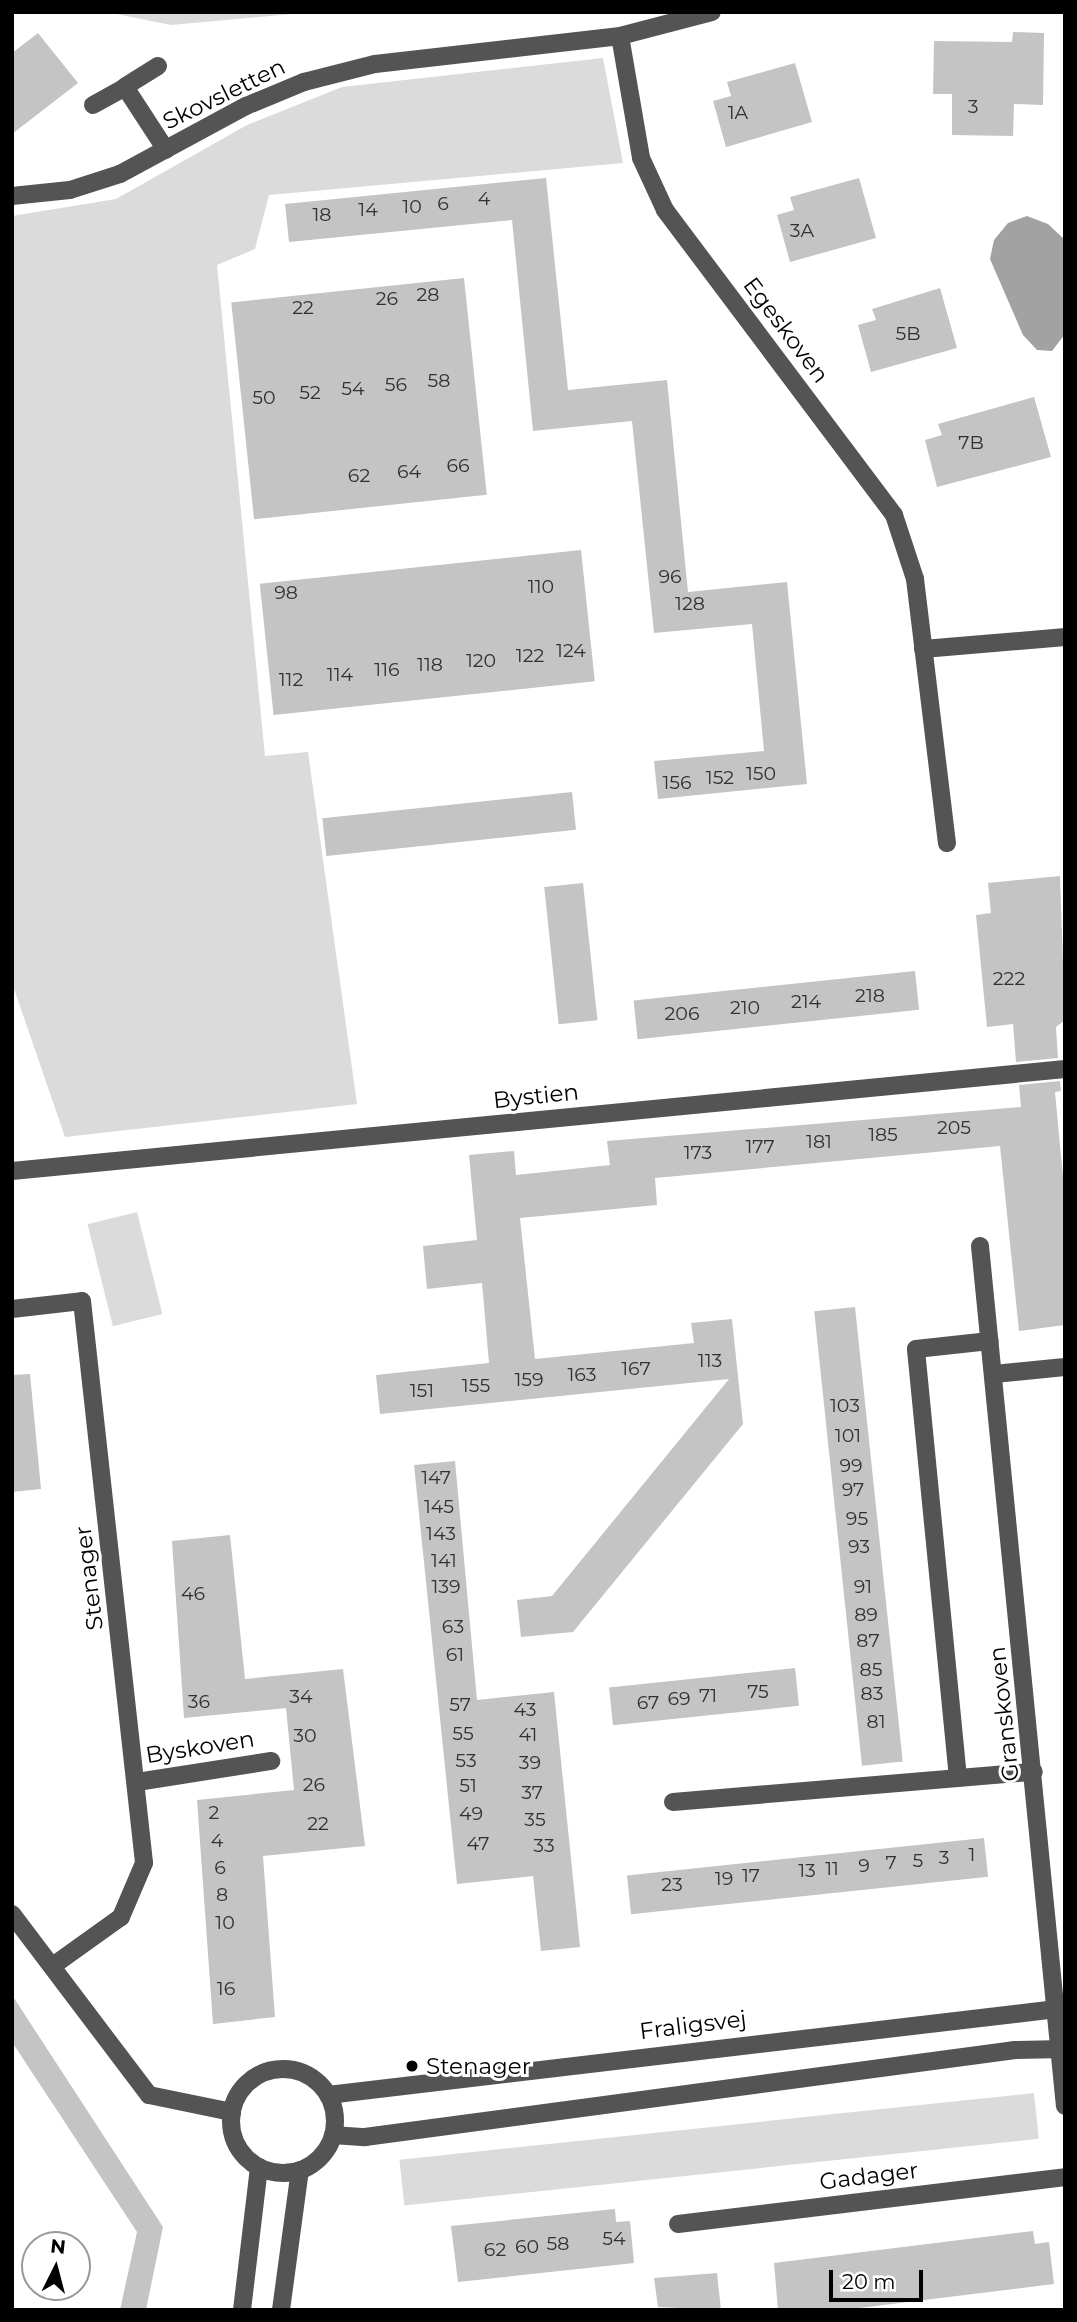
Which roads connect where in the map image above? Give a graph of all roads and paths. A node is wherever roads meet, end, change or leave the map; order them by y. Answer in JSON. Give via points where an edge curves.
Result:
{"nodes":[{"id":1,"x":712,"y":12,"type":"edge"},
{"id":2,"x":620,"y":36,"type":"junction"},
{"id":3,"x":158,"y":66,"type":"dead end"},
{"id":4,"x":125,"y":87,"type":"junction"},
{"id":5,"x":93,"y":105,"type":"dead end"},
{"id":6,"x":166,"y":150,"type":"junction"},
{"id":7,"x":12,"y":196,"type":"edge"},
{"id":8,"x":1065,"y":637,"type":"edge"},
{"id":9,"x":923,"y":649,"type":"junction"},
{"id":10,"x":947,"y":843,"type":"dead end"},
{"id":11,"x":1065,"y":1069,"type":"edge"},
{"id":12,"x":12,"y":1171,"type":"edge"},
{"id":13,"x":980,"y":1246,"type":"dead end"},
{"id":14,"x":12,"y":1308,"type":"edge"},
{"id":15,"x":990,"y":1342,"type":"junction"},
{"id":16,"x":1065,"y":1367,"type":"edge"},
{"id":17,"x":994,"y":1374,"type":"junction"},
{"id":18,"x":271,"y":1761,"type":"dead end"},
{"id":19,"x":1034,"y":1772,"type":"junction"},
{"id":20,"x":958,"y":1778,"type":"junction"},
{"id":21,"x":137,"y":1782,"type":"junction"},
{"id":22,"x":673,"y":1802,"type":"dead end"},
{"id":23,"x":12,"y":1914,"type":"edge"},
{"id":24,"x":54,"y":1965,"type":"junction"},
{"id":25,"x":1061,"y":2009,"type":"edge"},
{"id":26,"x":1062,"y":2049,"type":"edge"},
{"id":27,"x":328,"y":2095,"type":"junction"},
{"id":28,"x":1065,"y":2106,"type":"edge"},
{"id":29,"x":232,"y":2112,"type":"junction"},
{"id":30,"x":333,"y":2135,"type":"junction"},
{"id":31,"x":259,"y":2167,"type":"junction"},
{"id":32,"x":300,"y":2170,"type":"junction"},
{"id":33,"x":1065,"y":2177,"type":"edge"},
{"id":34,"x":678,"y":2224,"type":"dead end"},
{"id":35,"x":242,"y":2310,"type":"edge"},
{"id":36,"x":281,"y":2310,"type":"edge"}],
"edges":[{"from":1,"to":2,"type":"street","name":"Skovsletten"},
{"from":2,"to":6,"type":"street","name":"Skovsletten","via":[[375,64],[293,87]]},
{"from":2,"to":9,"type":"street","name":"Egeskoven","via":[[641,158],[665,210],[894,515],[915,579]]},
{"from":3,"to":4,"type":"street"},
{"from":4,"to":5,"type":"street"},
{"from":4,"to":6,"type":"street"},
{"from":6,"to":7,"type":"street","name":"Skovsletten","via":[[120,174],[83,186]]},
{"from":8,"to":9,"type":"street"},
{"from":9,"to":10,"type":"street","name":"Egeskoven"},
{"from":11,"to":12,"type":"street","name":"Bystien"},
{"from":13,"to":15,"type":"street","name":"Granskoven"},
{"from":14,"to":21,"type":"street","name":"Stenager","via":[[82,1301]]},
{"from":15,"to":17,"type":"street","name":"Granskoven"},
{"from":15,"to":20,"type":"street","via":[[916,1349]]},
{"from":16,"to":17,"type":"street"},
{"from":17,"to":19,"type":"street","name":"Granskoven"},
{"from":18,"to":21,"type":"street","name":"Byskoven"},
{"from":19,"to":20,"type":"street"},
{"from":19,"to":25,"type":"street","name":"Granskoven"},
{"from":20,"to":22,"type":"street"},
{"from":21,"to":24,"type":"street","name":"Stenager","via":[[144,1863],[135,1893],[121,1917]]},
{"from":23,"to":24,"type":"street"},
{"from":24,"to":29,"type":"street","via":[[149,2095]]},
{"from":25,"to":26,"type":"street","name":"Granskoven"},
{"from":25,"to":27,"type":"street","name":"Fraligsvej"},
{"from":26,"to":28,"type":"street"},
{"from":26,"to":30,"type":"street","via":[[1015,2050],[365,2137]]},
{"from":27,"to":29,"type":"street","via":[[302,2073],[268,2071],[241,2091]]},
{"from":27,"to":30,"type":"street","via":[[335,2115]]},
{"from":29,"to":31,"type":"street","via":[[237,2144]]},
{"from":30,"to":32,"type":"street","via":[[321,2157]]},
{"from":31,"to":32,"type":"street"},
{"from":31,"to":35,"type":"street"},
{"from":32,"to":36,"type":"street"},
{"from":33,"to":34,"type":"street","name":"Gadager"}]}
